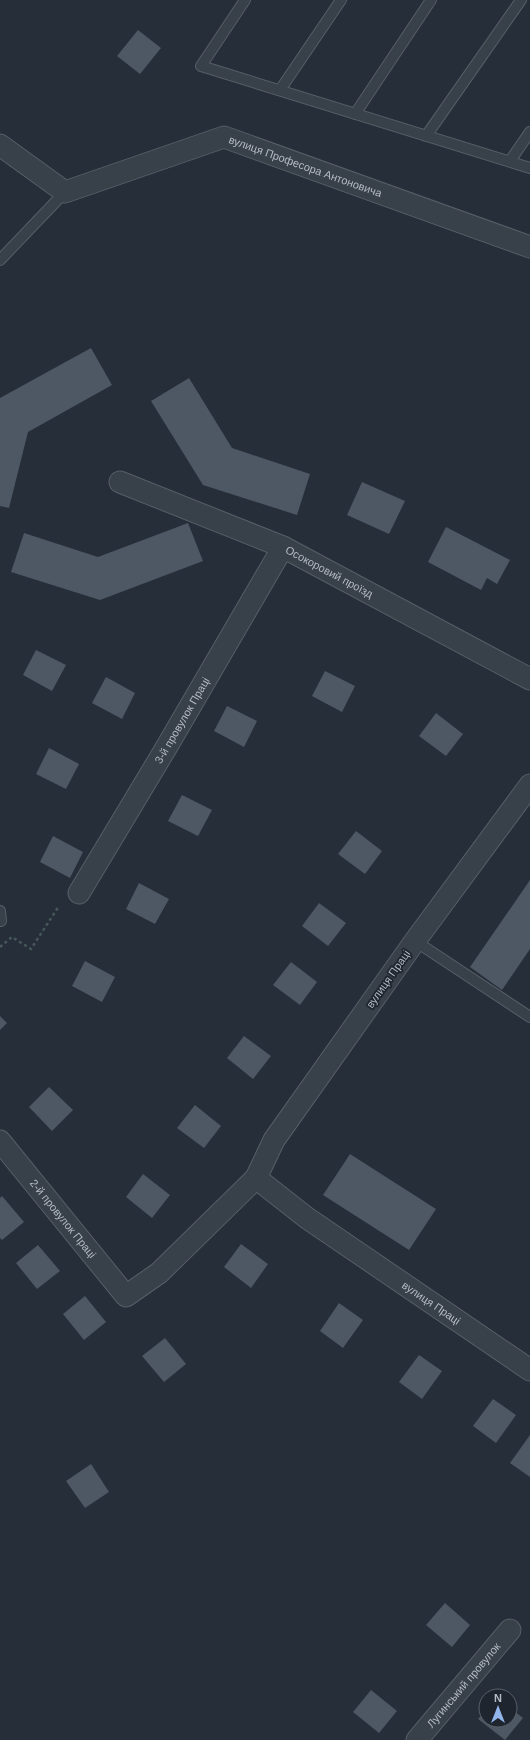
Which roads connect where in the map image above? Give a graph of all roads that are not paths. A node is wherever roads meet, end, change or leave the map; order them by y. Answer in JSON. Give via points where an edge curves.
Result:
{"nodes":[{"id":1,"x":245,"y":0,"type":"edge"},
{"id":2,"x":341,"y":0,"type":"edge"},
{"id":3,"x":431,"y":0,"type":"edge"},
{"id":4,"x":521,"y":0,"type":"edge"},
{"id":5,"x":280,"y":90,"type":"junction"},
{"id":6,"x":355,"y":114,"type":"junction"},
{"id":7,"x":530,"y":132,"type":"edge"},
{"id":8,"x":426,"y":136,"type":"junction"},
{"id":9,"x":0,"y":145,"type":"edge"},
{"id":10,"x":510,"y":161,"type":"junction"},
{"id":11,"x":530,"y":168,"type":"edge"},
{"id":12,"x":65,"y":192,"type":"junction"},
{"id":13,"x":530,"y":247,"type":"edge"},
{"id":14,"x":0,"y":260,"type":"edge"},
{"id":15,"x":120,"y":482,"type":"dead end"},
{"id":16,"x":283,"y":547,"type":"junction"},
{"id":17,"x":530,"y":679,"type":"edge"},
{"id":18,"x":530,"y":785,"type":"edge"},
{"id":19,"x":79,"y":893,"type":"road end"},
{"id":20,"x":415,"y":941,"type":"junction"},
{"id":21,"x":530,"y":1017,"type":"edge"},
{"id":22,"x":0,"y":1141,"type":"edge"},
{"id":23,"x":256,"y":1178,"type":"junction"},
{"id":24,"x":126,"y":1296,"type":"joint"},
{"id":25,"x":530,"y":1370,"type":"edge"},
{"id":26,"x":510,"y":1630,"type":"dead end"},
{"id":27,"x":417,"y":1740,"type":"edge"}],
"edges":[{"from":1,"to":5,"type":"lane","via":[[201,66]]},
{"from":2,"to":5,"type":"lane"},
{"from":3,"to":6,"type":"lane"},
{"from":4,"to":8,"type":"lane"},
{"from":5,"to":6,"type":"lane"},
{"from":6,"to":8,"type":"lane"},
{"from":7,"to":10,"type":"lane"},
{"from":8,"to":10,"type":"lane"},
{"from":9,"to":12,"type":"street"},
{"from":10,"to":11,"type":"lane"},
{"from":12,"to":13,"type":"street","name":"вулиця Професора Антоновича","via":[[224,138]]},
{"from":12,"to":14,"type":"lane"},
{"from":15,"to":16,"type":"street","name":"Осокоровий проїзд"},
{"from":16,"to":17,"type":"street","name":"Осокоровий проїзд"},
{"from":16,"to":19,"type":"street","name":"3-й провулок Праці"},
{"from":18,"to":20,"type":"street","name":"вулиця Праці"},
{"from":20,"to":21,"type":"lane"},
{"from":20,"to":23,"type":"street","name":"вулиця Праці","via":[[274,1140]]},
{"from":22,"to":24,"type":"street","name":"2-й провулок Праці"},
{"from":23,"to":24,"type":"street","name":"вулиця Праці","via":[[159,1273]]},
{"from":23,"to":25,"type":"street","name":"вулиця Праці","via":[[307,1218]]},
{"from":26,"to":27,"type":"street","name":"Лугинський провулок"}]}
